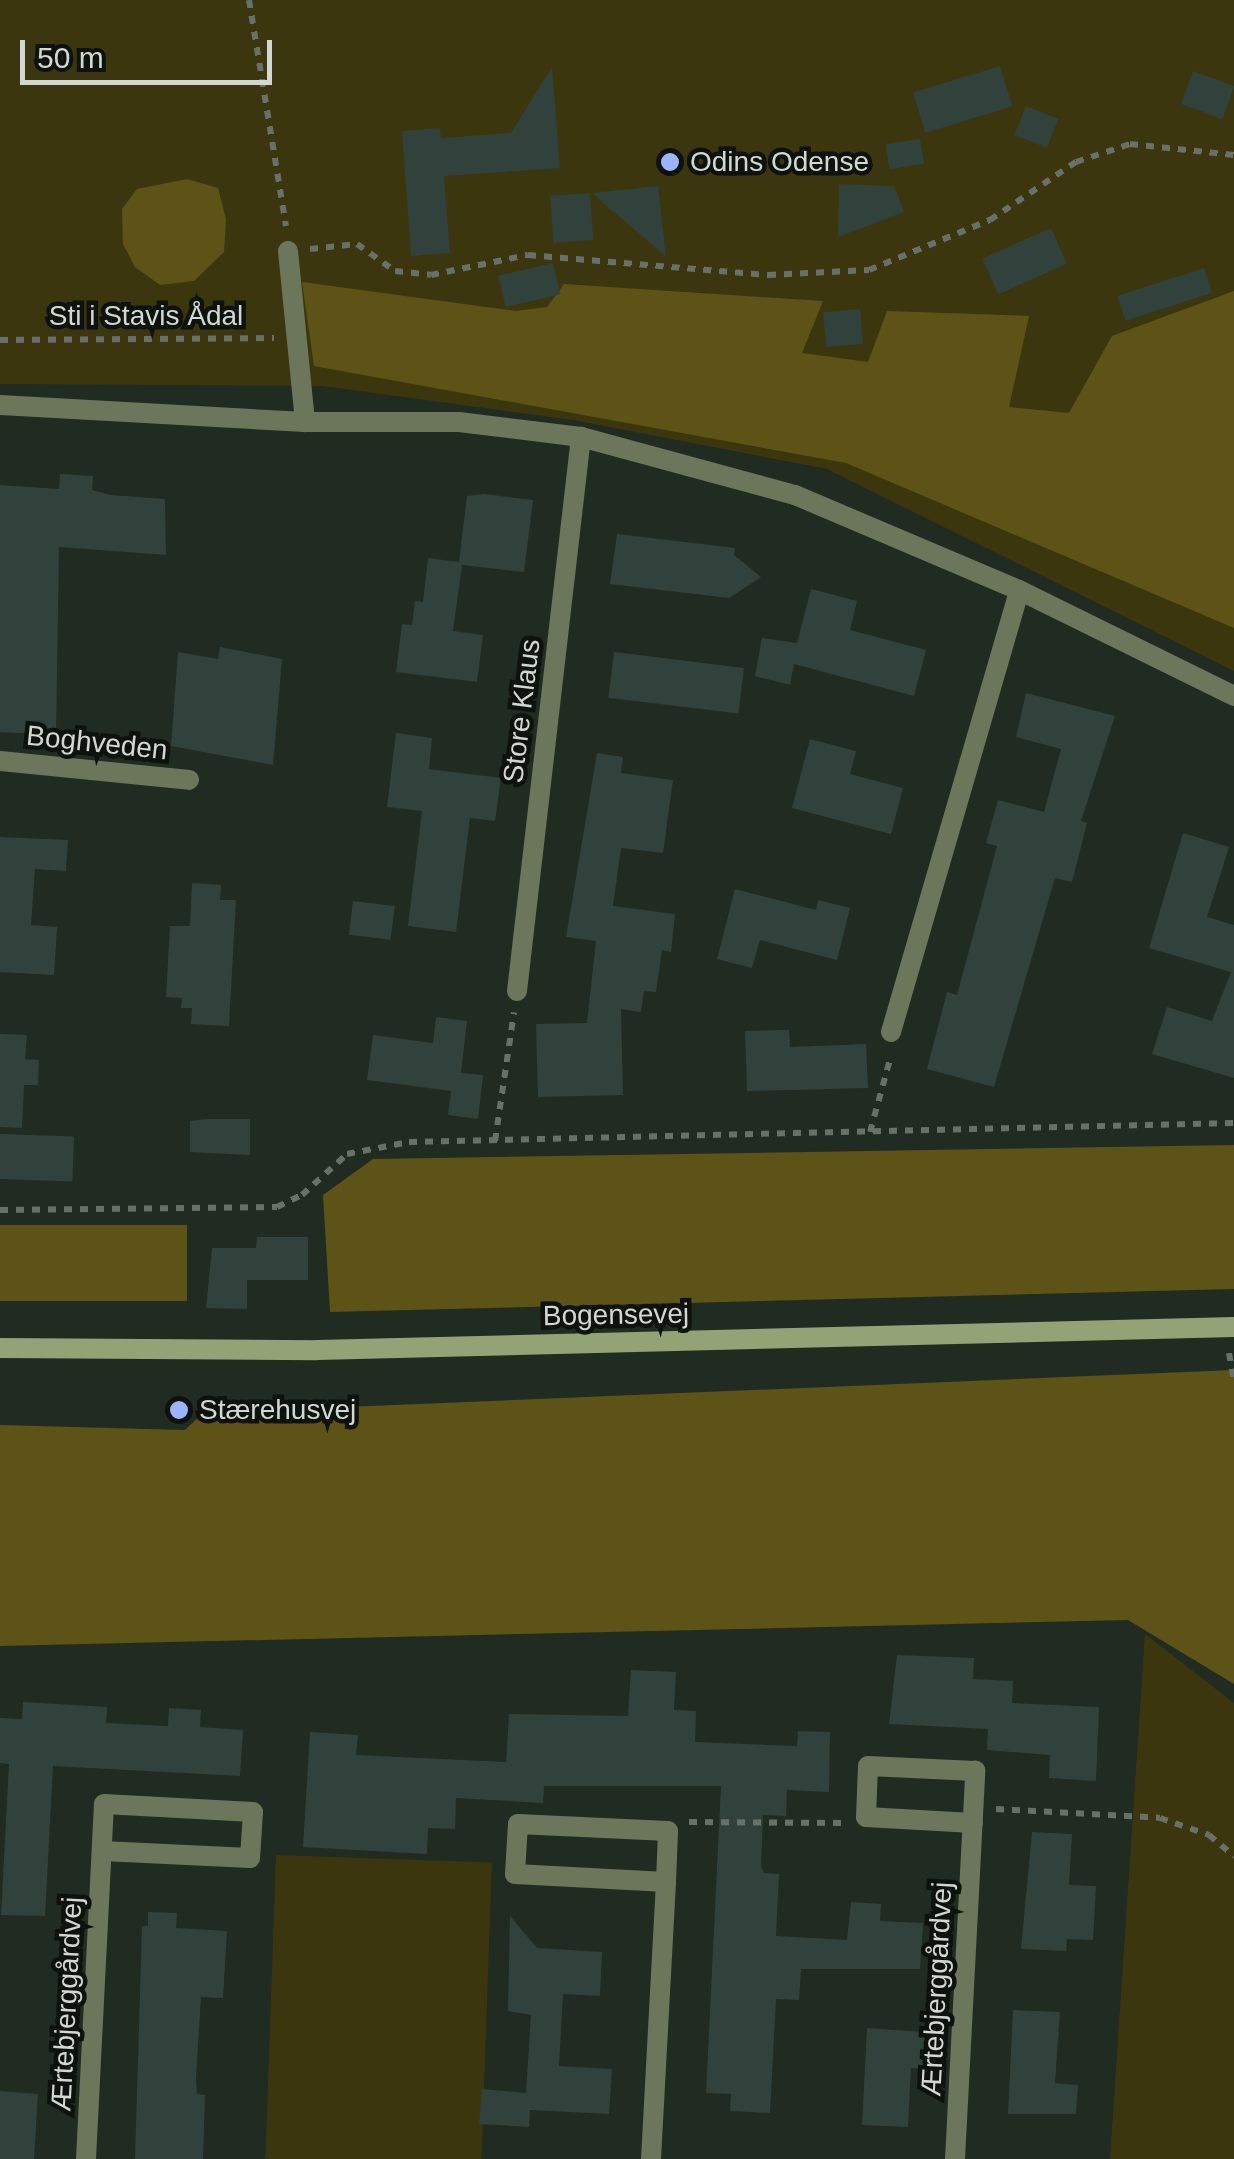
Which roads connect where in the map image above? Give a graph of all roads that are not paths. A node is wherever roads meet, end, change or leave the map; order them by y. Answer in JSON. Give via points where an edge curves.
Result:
{"nodes":[{"id":1,"x":288,"y":251,"type":"road end"},
{"id":2,"x":0,"y":405,"type":"edge"},
{"id":3,"x":305,"y":422,"type":"junction"},
{"id":4,"x":581,"y":438,"type":"junction"},
{"id":5,"x":1019,"y":590,"type":"junction"},
{"id":6,"x":1234,"y":696,"type":"edge"},
{"id":7,"x":0,"y":761,"type":"edge"},
{"id":8,"x":189,"y":780,"type":"dead end"},
{"id":9,"x":517,"y":991,"type":"road end"},
{"id":10,"x":891,"y":1032,"type":"road end"},
{"id":11,"x":1234,"y":1327,"type":"edge"},
{"id":12,"x":0,"y":1348,"type":"edge"},
{"id":13,"x":972,"y":1822,"type":"junction"},
{"id":14,"x":102,"y":1851,"type":"junction"},
{"id":15,"x":666,"y":1882,"type":"junction"},
{"id":16,"x":86,"y":2159,"type":"edge"},
{"id":17,"x":651,"y":2159,"type":"edge"},
{"id":18,"x":956,"y":2159,"type":"edge"}],
"edges":[{"from":1,"to":3,"type":"street"},
{"from":2,"to":3,"type":"street"},
{"from":3,"to":4,"type":"street","via":[[460,422]]},
{"from":4,"to":5,"type":"street","via":[[796,495]]},
{"from":4,"to":9,"type":"street","name":"Store Klaus"},
{"from":5,"to":6,"type":"street"},
{"from":5,"to":10,"type":"street"},
{"from":7,"to":8,"type":"street","name":"Boghveden"},
{"from":11,"to":12,"type":"main road","name":"Bogensevej","via":[[317,1350]]},
{"from":13,"to":13,"type":"street","name":"Ærtebjerggårdvej","via":[[975,1771],[868,1766],[866,1818]]},
{"from":13,"to":18,"type":"street","name":"Ærtebjerggårdvej"},
{"from":14,"to":14,"type":"street","name":"Ærtebjerggårdvej","via":[[104,1804],[252,1812],[250,1858]]},
{"from":14,"to":16,"type":"street","name":"Ærtebjerggårdvej"},
{"from":15,"to":15,"type":"street","via":[[515,1874],[518,1824],[668,1831]]},
{"from":15,"to":17,"type":"street"}]}
